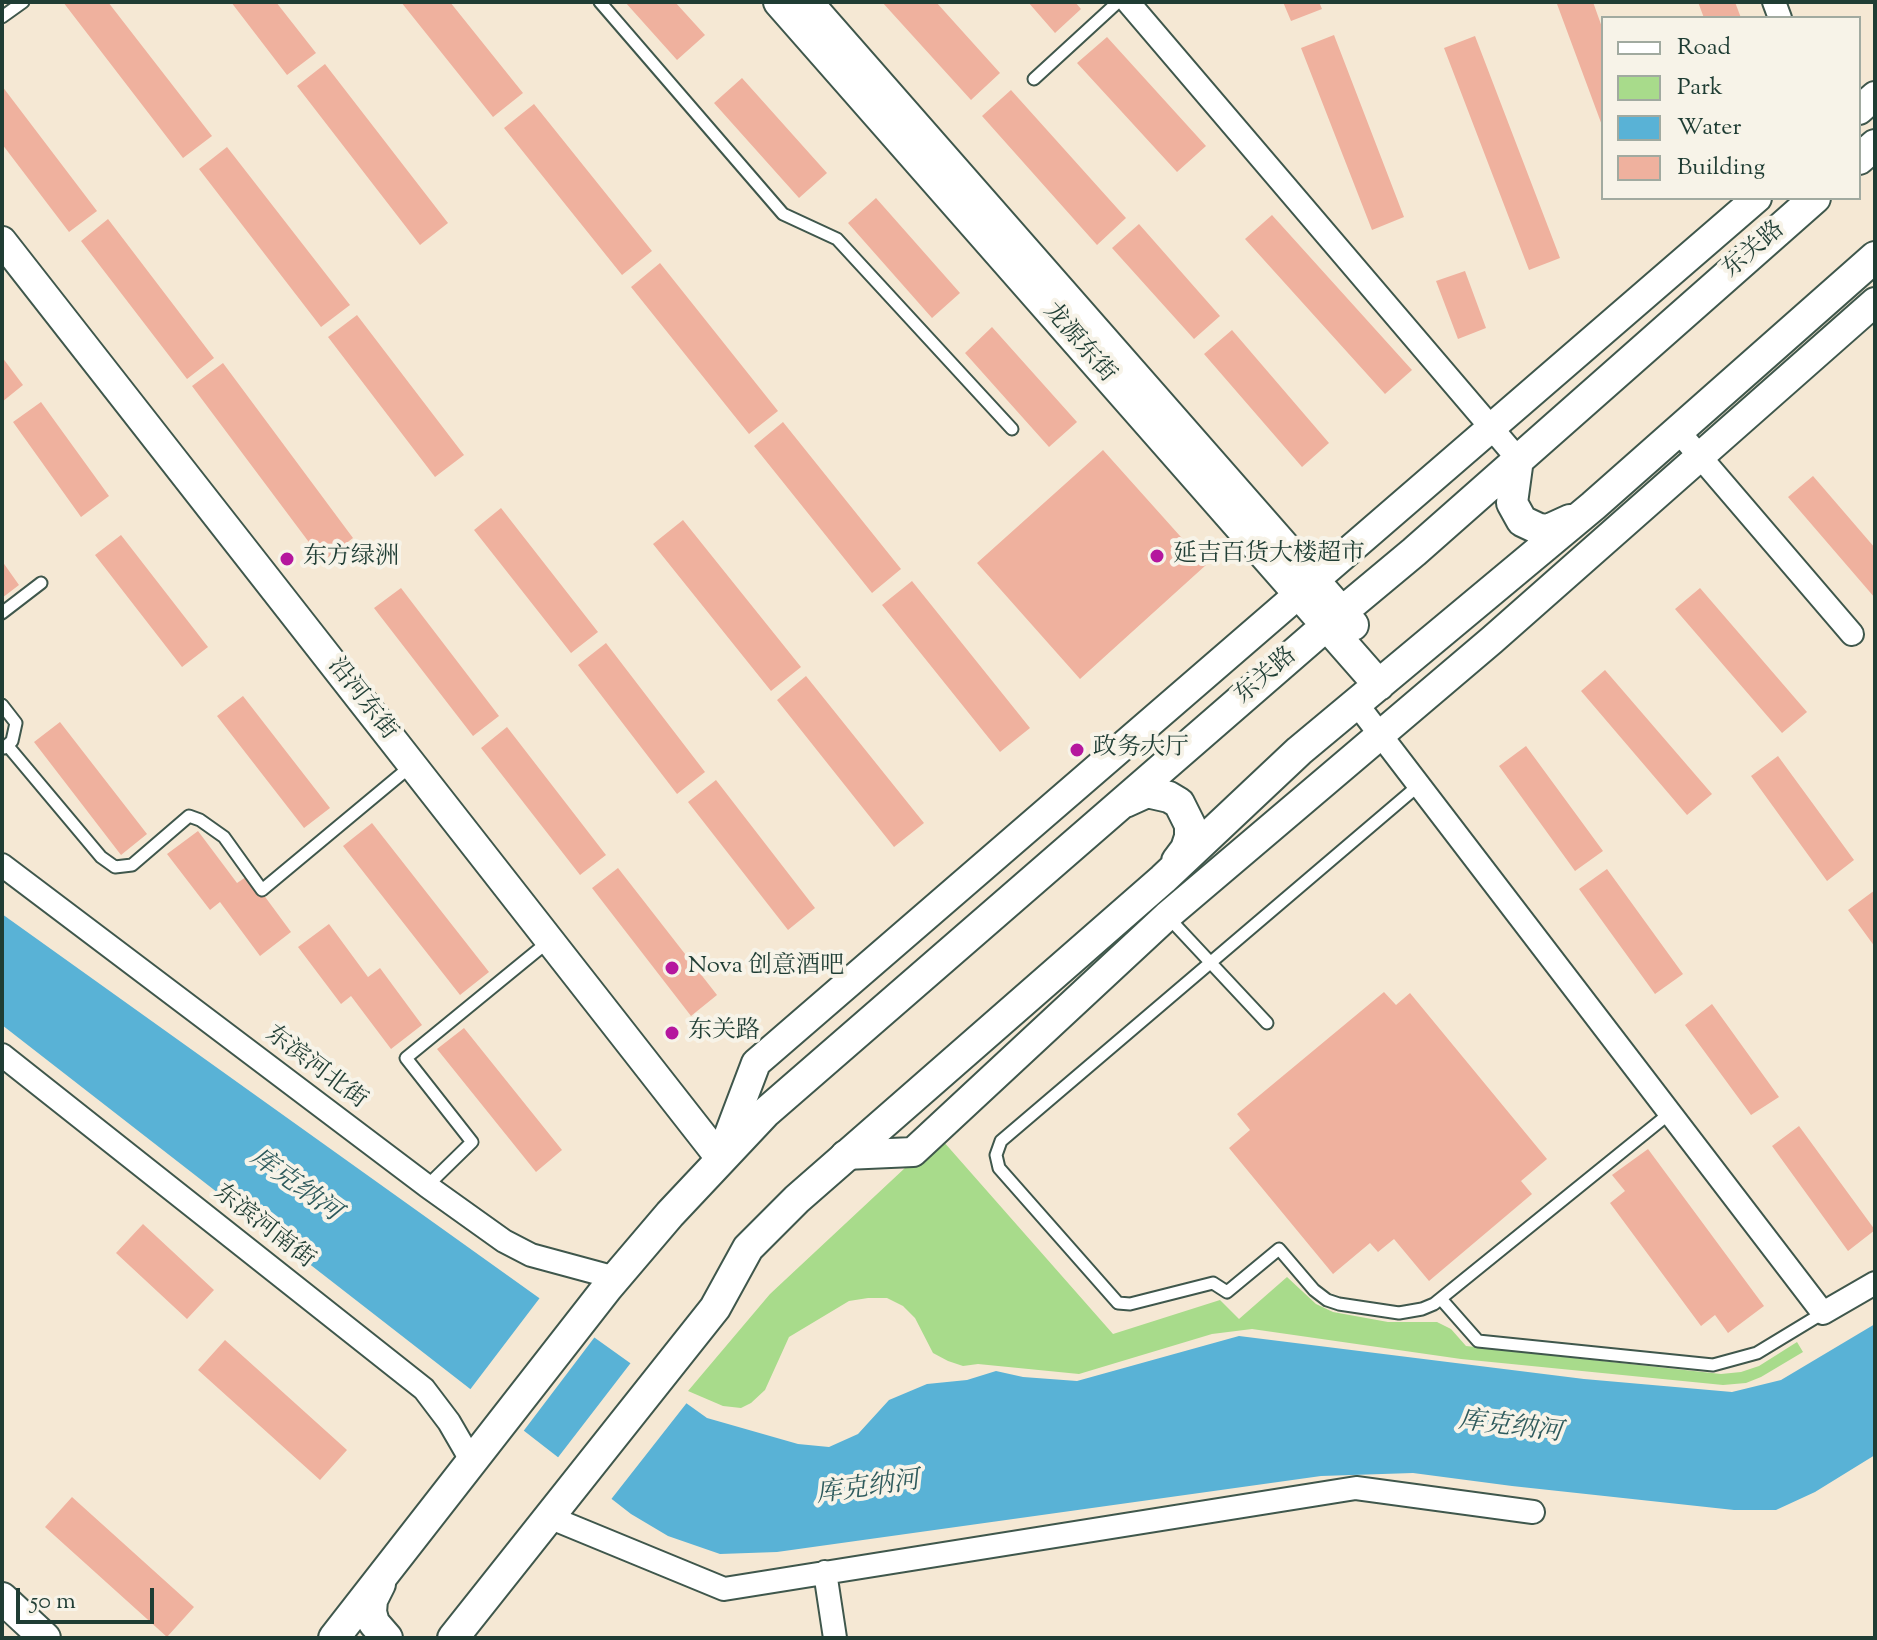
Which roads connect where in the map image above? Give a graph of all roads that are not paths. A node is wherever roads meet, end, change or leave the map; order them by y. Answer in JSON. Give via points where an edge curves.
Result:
{"nodes":[{"id":1,"x":23,"y":2,"type":"edge"},
{"id":2,"x":600,"y":2,"type":"edge"},
{"id":3,"x":1118,"y":2,"type":"edge"},
{"id":4,"x":1128,"y":2,"type":"edge"},
{"id":5,"x":804,"y":8,"type":"edge"},
{"id":6,"x":2,"y":17,"type":"edge"},
{"id":7,"x":1034,"y":79,"type":"dead end"},
{"id":8,"x":1755,"y":200,"type":"edge"},
{"id":9,"x":1813,"y":200,"type":"edge"},
{"id":10,"x":2,"y":241,"type":"edge"},
{"id":11,"x":1875,"y":257,"type":"edge"},
{"id":12,"x":1875,"y":302,"type":"edge"},
{"id":13,"x":1491,"y":428,"type":"junction"},
{"id":14,"x":1012,"y":429,"type":"dead end"},
{"id":15,"x":1678,"y":431,"type":"junction"},
{"id":16,"x":1700,"y":457,"type":"junction"},
{"id":17,"x":1518,"y":459,"type":"junction"},
{"id":18,"x":1593,"y":506,"type":"junction"},
{"id":19,"x":41,"y":583,"type":"dead end"},
{"id":20,"x":1306,"y":587,"type":"junction"},
{"id":21,"x":2,"y":613,"type":"edge"},
{"id":22,"x":1334,"y":619,"type":"junction"},
{"id":23,"x":1852,"y":634,"type":"dead end"},
{"id":24,"x":1376,"y":687,"type":"junction"},
{"id":25,"x":2,"y":705,"type":"edge"},
{"id":26,"x":1380,"y":734,"type":"junction"},
{"id":27,"x":4,"y":747,"type":"edge"},
{"id":28,"x":412,"y":765,"type":"junction"},
{"id":29,"x":1419,"y":785,"type":"junction"},
{"id":30,"x":1117,"y":807,"type":"junction"},
{"id":31,"x":2,"y":865,"type":"edge"},
{"id":32,"x":1154,"y":886,"type":"junction"},
{"id":33,"x":1167,"y":916,"type":"junction"},
{"id":34,"x":550,"y":941,"type":"junction"},
{"id":35,"x":1211,"y":962,"type":"junction"},
{"id":36,"x":1267,"y":1023,"type":"dead end"},
{"id":37,"x":2,"y":1055,"type":"edge"},
{"id":38,"x":1670,"y":1113,"type":"junction"},
{"id":39,"x":845,"y":1155,"type":"junction"},
{"id":40,"x":720,"y":1158,"type":"junction"},
{"id":41,"x":427,"y":1186,"type":"junction"},
{"id":42,"x":612,"y":1283,"type":"junction"},
{"id":43,"x":1875,"y":1283,"type":"edge"},
{"id":44,"x":1441,"y":1299,"type":"junction"},
{"id":45,"x":1823,"y":1313,"type":"junction"},
{"id":46,"x":478,"y":1452,"type":"junction"},
{"id":47,"x":1533,"y":1512,"type":"dead end"},
{"id":48,"x":549,"y":1517,"type":"junction"},
{"id":49,"x":388,"y":1567,"type":"junction"},
{"id":50,"x":825,"y":1572,"type":"junction"},
{"id":51,"x":2,"y":1598,"type":"edge"},
{"id":52,"x":2,"y":1624,"type":"edge"},
{"id":53,"x":461,"y":1628,"type":"edge"},
{"id":54,"x":18,"y":1638,"type":"edge"},
{"id":55,"x":45,"y":1638,"type":"edge"},
{"id":56,"x":334,"y":1638,"type":"edge"},
{"id":57,"x":387,"y":1638,"type":"edge"},
{"id":58,"x":428,"y":1638,"type":"edge"},
{"id":59,"x":835,"y":1638,"type":"edge"}],
"edges":[{"from":1,"to":6,"type":"lane"},
{"from":2,"to":14,"type":"lane","via":[[783,214],[837,239]]},
{"from":3,"to":7,"type":"lane"},
{"from":4,"to":13,"type":"street"},
{"from":5,"to":20,"type":"main road","name":"龙源东街"},
{"from":8,"to":13,"type":"street","name":"东关路"},
{"from":9,"to":17,"type":"main road","name":"东关路"},
{"from":10,"to":28,"type":"street","name":"沿河东街"},
{"from":11,"to":15,"type":"main road"},
{"from":12,"to":16,"type":"street"},
{"from":13,"to":17,"type":"street"},
{"from":13,"to":20,"type":"street","name":"东关路"},
{"from":15,"to":16,"type":"street"},
{"from":15,"to":18,"type":"main road"},
{"from":16,"to":23,"type":"street"},
{"from":16,"to":26,"type":"street"},
{"from":17,"to":18,"type":"main road","via":[[1512,503],[1530,526],[1558,527]]},
{"from":17,"to":22,"type":"main road","name":"东关路"},
{"from":18,"to":24,"type":"main road"},
{"from":19,"to":21,"type":"lane"},
{"from":20,"to":22,"type":"main road","name":"龙源东街"},
{"from":20,"to":40,"type":"street","name":"东关路","via":[[756,1063]]},
{"from":22,"to":24,"type":"main road","name":"龙源东街"},
{"from":22,"to":30,"type":"main road","name":"东关路"},
{"from":24,"to":26,"type":"street"},
{"from":24,"to":32,"type":"main road"},
{"from":25,"to":27,"type":"lane","via":[[16,723],[12,741]]},
{"from":26,"to":29,"type":"street"},
{"from":26,"to":33,"type":"street"},
{"from":27,"to":28,"type":"lane","via":[[115,867],[132,865],[189,816],[224,837],[262,890]]},
{"from":28,"to":34,"type":"street","name":"沿河东街"},
{"from":29,"to":35,"type":"lane"},
{"from":29,"to":38,"type":"street"},
{"from":30,"to":32,"type":"main road","via":[[1135,796],[1158,793],[1179,803],[1186,813],[1186,849]]},
{"from":30,"to":40,"type":"main road","name":"东关路"},
{"from":31,"to":41,"type":"street","name":"东滨河北街"},
{"from":32,"to":33,"type":"lane"},
{"from":32,"to":39,"type":"main road"},
{"from":33,"to":35,"type":"lane"},
{"from":33,"to":39,"type":"street","via":[[913,1152]]},
{"from":34,"to":40,"type":"street","name":"沿河东街"},
{"from":34,"to":41,"type":"lane","via":[[406,1058],[472,1142]]},
{"from":35,"to":36,"type":"lane"},
{"from":35,"to":44,"type":"lane","via":[[1001,1141],[999,1168],[1124,1305],[1210,1283],[1227,1292],[1279,1249],[1314,1290],[1339,1304],[1399,1313]]},
{"from":37,"to":46,"type":"street","name":"东滨河南街","via":[[424,1389]]},
{"from":38,"to":44,"type":"lane"},
{"from":38,"to":45,"type":"street"},
{"from":39,"to":48,"type":"main road","via":[[748,1248],[715,1308]]},
{"from":40,"to":42,"type":"main road","name":"东关路"},
{"from":41,"to":42,"type":"street","name":"东滨河北街","via":[[504,1241]]},
{"from":42,"to":46,"type":"main road","name":"东关路"},
{"from":43,"to":45,"type":"street"},
{"from":44,"to":45,"type":"lane","via":[[1478,1341],[1713,1365],[1757,1353]]},
{"from":46,"to":49,"type":"main road","name":"东关路"},
{"from":47,"to":50,"type":"street","via":[[1356,1488]]},
{"from":48,"to":50,"type":"street","via":[[724,1589]]},
{"from":48,"to":53,"type":"main road"},
{"from":49,"to":56,"type":"main road","name":"东关路"},
{"from":49,"to":57,"type":"main road","via":[[371,1612]]},
{"from":50,"to":59,"type":"street"},
{"from":51,"to":55,"type":"main road"},
{"from":52,"to":54,"type":"main road"},
{"from":53,"to":58,"type":"main road"}]}
